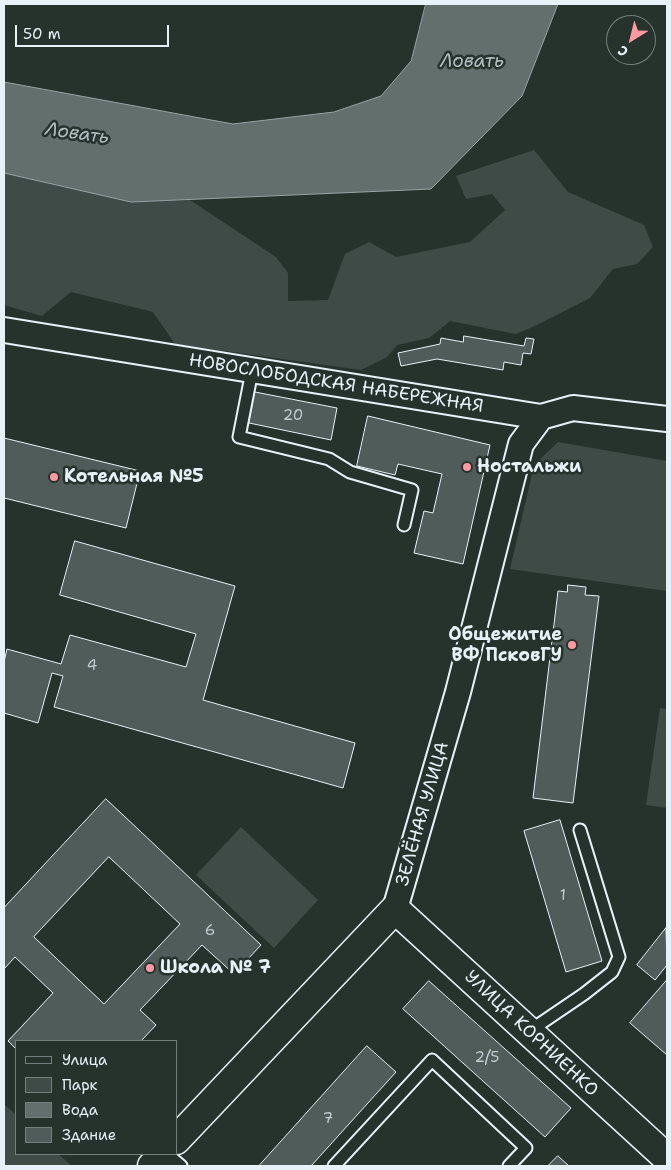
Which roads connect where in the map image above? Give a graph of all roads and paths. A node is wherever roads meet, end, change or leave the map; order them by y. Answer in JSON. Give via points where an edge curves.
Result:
{"nodes":[{"id":1,"x":4,"y":330,"type":"edge"},
{"id":2,"x":252,"y":370,"type":"junction"},
{"id":3,"x":541,"y":417,"type":"junction"},
{"id":4,"x":667,"y":419,"type":"edge"},
{"id":5,"x":404,"y":525,"type":"dead end"},
{"id":6,"x":580,"y":830,"type":"dead end"},
{"id":7,"x":395,"y":909,"type":"junction"},
{"id":8,"x":528,"y":1032,"type":"junction"},
{"id":9,"x":178,"y":1138,"type":"edge"},
{"id":10,"x":164,"y":1155,"type":"edge"},
{"id":11,"x":166,"y":1155,"type":"edge"},
{"id":12,"x":667,"y":1158,"type":"edge"},
{"id":13,"x":152,"y":1166,"type":"edge"},
{"id":14,"x":181,"y":1166,"type":"edge"},
{"id":15,"x":334,"y":1166,"type":"edge"},
{"id":16,"x":509,"y":1166,"type":"edge"}],
"edges":[{"from":1,"to":2,"type":"street","name":"НОВОСЛОБОДСКАЯ НАБЕРЕЖНАЯ"},
{"from":2,"to":3,"type":"street","name":"НОВОСЛОБОДСКАЯ НАБЕРЕЖНАЯ"},
{"from":2,"to":5,"type":"lane","via":[[239,437],[329,460],[350,472],[412,490]]},
{"from":3,"to":4,"type":"street","name":"НОВОСЛОБОДСКАЯ НАБЕРЕЖНАЯ","via":[[573,408]]},
{"from":3,"to":7,"type":"street","name":"ЗЕЛЁНАЯ УЛИЦА","via":[[521,444],[458,692]]},
{"from":6,"to":8,"type":"lane","via":[[620,957],[612,972]]},
{"from":7,"to":8,"type":"street","name":"УЛИЦА КОРНИЕНКО"},
{"from":7,"to":9,"type":"street","name":"ЗЕЛЁНАЯ УЛИЦА"},
{"from":8,"to":12,"type":"street","name":"УЛИЦА КОРНИЕНКО"},
{"from":10,"to":13,"type":"street"},
{"from":11,"to":14,"type":"lane"},
{"from":15,"to":16,"type":"lane","via":[[432,1060],[526,1148]]}]}
